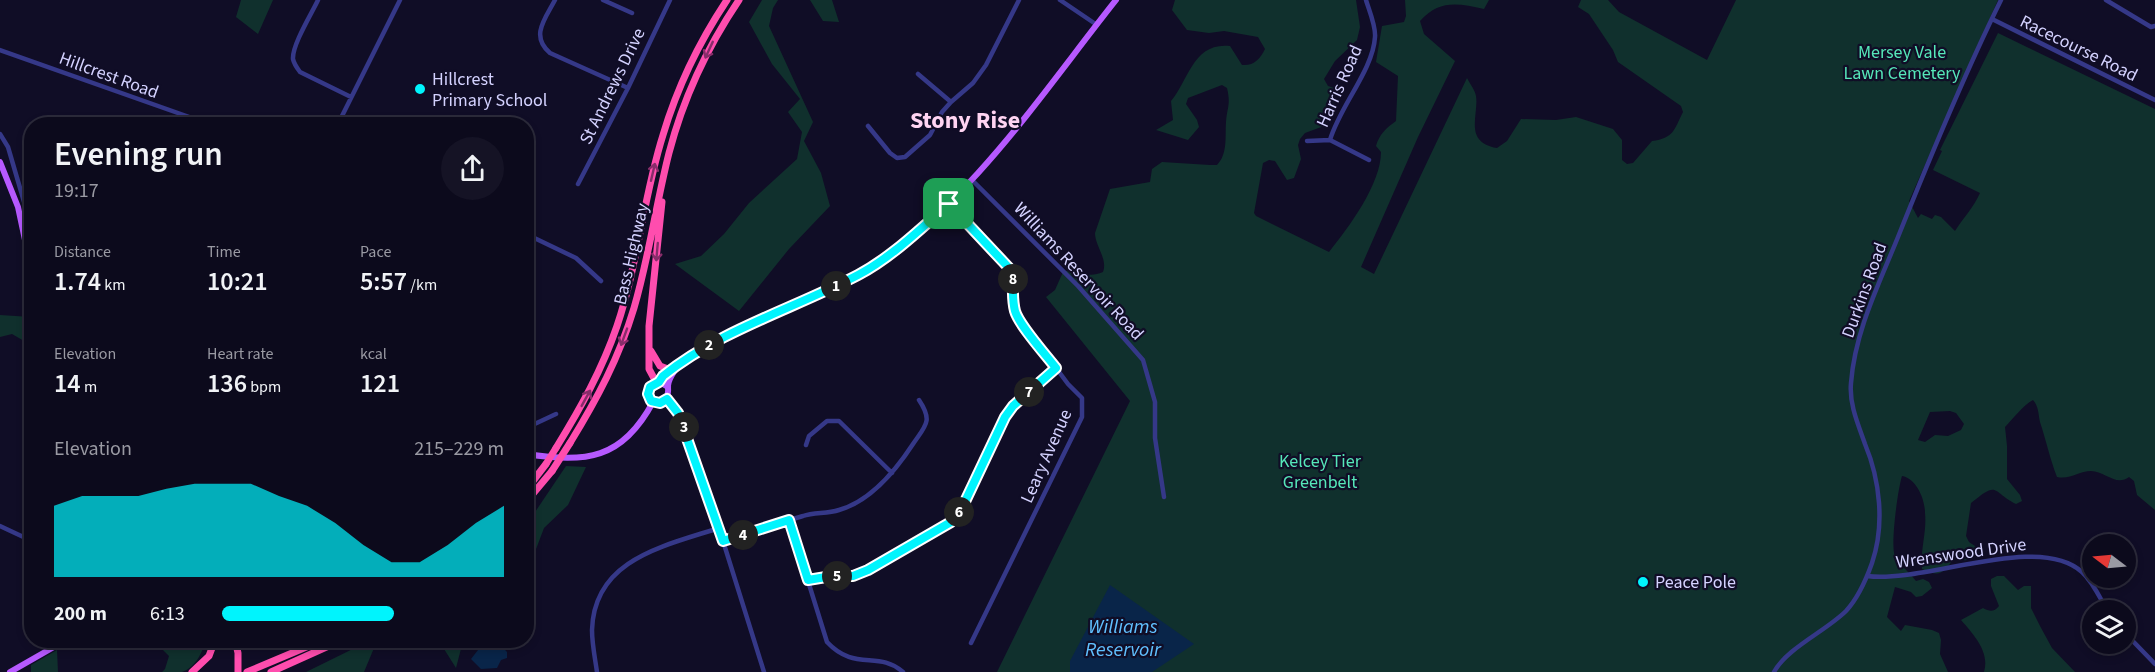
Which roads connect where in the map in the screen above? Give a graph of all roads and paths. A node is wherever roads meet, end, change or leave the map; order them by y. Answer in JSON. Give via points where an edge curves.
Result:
{"nodes":[{"id":1,"x":318,"y":0,"type":"edge"},
{"id":2,"x":400,"y":0,"type":"edge"},
{"id":3,"x":555,"y":0,"type":"edge"},
{"id":4,"x":603,"y":0,"type":"edge"},
{"id":5,"x":670,"y":0,"type":"edge"},
{"id":6,"x":727,"y":0,"type":"edge"},
{"id":7,"x":739,"y":0,"type":"edge"},
{"id":8,"x":1019,"y":0,"type":"edge"},
{"id":9,"x":1060,"y":0,"type":"edge"},
{"id":10,"x":1116,"y":0,"type":"edge"},
{"id":11,"x":1366,"y":0,"type":"edge"},
{"id":12,"x":2001,"y":0,"type":"edge"},
{"id":13,"x":2106,"y":0,"type":"edge"},
{"id":14,"x":632,"y":13,"type":"dead end"},
{"id":15,"x":1992,"y":19,"type":"junction"},
{"id":16,"x":1097,"y":25,"type":"junction"},
{"id":17,"x":2155,"y":26,"type":"edge"},
{"id":18,"x":0,"y":50,"type":"edge"},
{"id":19,"x":918,"y":74,"type":"dead end"},
{"id":20,"x":628,"y":88,"type":"junction"},
{"id":21,"x":351,"y":97,"type":"junction"},
{"id":22,"x":2155,"y":100,"type":"edge"},
{"id":23,"x":951,"y":102,"type":"junction"},
{"id":24,"x":189,"y":117,"type":"edge"},
{"id":25,"x":341,"y":117,"type":"edge"},
{"id":26,"x":868,"y":126,"type":"dead end"},
{"id":27,"x":0,"y":134,"type":"edge"},
{"id":28,"x":1330,"y":140,"type":"junction"},
{"id":29,"x":1307,"y":141,"type":"dead end"},
{"id":30,"x":669,"y":152,"type":"junction"},
{"id":31,"x":1369,"y":160,"type":"dead end"},
{"id":32,"x":0,"y":162,"type":"edge"},
{"id":33,"x":14,"y":170,"type":"junction"},
{"id":34,"x":5,"y":172,"type":"junction"},
{"id":35,"x":972,"y":180,"type":"junction"},
{"id":36,"x":578,"y":184,"type":"dead end"},
{"id":37,"x":24,"y":202,"type":"edge"},
{"id":38,"x":949,"y":204,"type":"junction"},
{"id":39,"x":24,"y":235,"type":"edge"},
{"id":40,"x":534,"y":238,"type":"edge"},
{"id":41,"x":601,"y":281,"type":"dead end"},
{"id":42,"x":650,"y":349,"type":"junction"},
{"id":43,"x":676,"y":366,"type":"junction"},
{"id":44,"x":1056,"y":368,"type":"junction"},
{"id":45,"x":658,"y":382,"type":"junction"},
{"id":46,"x":668,"y":387,"type":"junction"},
{"id":47,"x":667,"y":399,"type":"junction"},
{"id":48,"x":919,"y":400,"type":"dead end"},
{"id":49,"x":653,"y":402,"type":"junction"},
{"id":50,"x":556,"y":414,"type":"dead end"},
{"id":51,"x":534,"y":424,"type":"edge"},
{"id":52,"x":806,"y":445,"type":"dead end"},
{"id":53,"x":534,"y":455,"type":"edge"},
{"id":54,"x":892,"y":473,"type":"junction"},
{"id":55,"x":534,"y":480,"type":"edge"},
{"id":56,"x":534,"y":492,"type":"edge"},
{"id":57,"x":1164,"y":497,"type":"dead end"},
{"id":58,"x":789,"y":520,"type":"junction"},
{"id":59,"x":0,"y":526,"type":"edge"},
{"id":60,"x":719,"y":528,"type":"junction"},
{"id":61,"x":24,"y":537,"type":"edge"},
{"id":62,"x":723,"y":541,"type":"junction"},
{"id":63,"x":1867,"y":576,"type":"junction"},
{"id":64,"x":808,"y":580,"type":"junction"},
{"id":65,"x":2101,"y":600,"type":"edge"},
{"id":66,"x":970,"y":643,"type":"dead end"},
{"id":67,"x":2136,"y":644,"type":"edge"},
{"id":68,"x":52,"y":648,"type":"edge"},
{"id":69,"x":212,"y":648,"type":"edge"},
{"id":70,"x":235,"y":648,"type":"edge"},
{"id":71,"x":304,"y":648,"type":"edge"},
{"id":72,"x":324,"y":648,"type":"edge"},
{"id":73,"x":2155,"y":664,"type":"edge"},
{"id":74,"x":238,"y":670,"type":"edge"},
{"id":75,"x":10,"y":672,"type":"edge"},
{"id":76,"x":192,"y":672,"type":"edge"},
{"id":77,"x":247,"y":672,"type":"edge"},
{"id":78,"x":271,"y":672,"type":"edge"},
{"id":79,"x":597,"y":672,"type":"edge"},
{"id":80,"x":764,"y":672,"type":"edge"},
{"id":81,"x":903,"y":672,"type":"edge"},
{"id":82,"x":1774,"y":672,"type":"edge"}],
"edges":[{"from":1,"to":21,"type":"street","via":[[295,48],[295,65],[300,72]]},
{"from":2,"to":21,"type":"street"},
{"from":3,"to":20,"type":"street","via":[[540,30],[542,46]]},
{"from":4,"to":14,"type":"street"},
{"from":5,"to":20,"type":"street","name":"St Andrews Drive"},
{"from":55,"to":6,"type":"highway","name":"Bass Highway","one_way":true,"bridge":true,"via":[[556,448],[608,351],[627,293],[672,107],[697,51]]},
{"from":7,"to":30,"type":"highway","name":"Bass Highway","one_way":true,"via":[[692,87]]},
{"from":8,"to":23,"type":"street","via":[[986,65]]},
{"from":9,"to":16,"type":"street"},
{"from":10,"to":16,"type":"main road"},
{"from":11,"to":28,"type":"street","name":"Harris Road","via":[[1375,36],[1369,61],[1335,123]]},
{"from":12,"to":15,"type":"street","name":"Durkins Road"},
{"from":13,"to":17,"type":"street"},
{"from":15,"to":22,"type":"street","name":"Racecourse Road"},
{"from":15,"to":63,"type":"street","name":"Durkins Road","via":[[1876,292],[1854,364],[1851,385],[1856,423],[1877,479],[1879,514],[1873,561]]},
{"from":16,"to":35,"type":"main road"},
{"from":18,"to":24,"type":"street","name":"Hillcrest Road"},
{"from":19,"to":23,"type":"street"},
{"from":20,"to":36,"type":"street","name":"St Andrews Drive"},
{"from":21,"to":25,"type":"street"},
{"from":23,"to":26,"type":"street","via":[[930,135],[905,157],[897,158],[890,153]]},
{"from":27,"to":33,"type":"street"},
{"from":28,"to":29,"type":"street"},
{"from":28,"to":31,"type":"street","name":"Harris Road"},
{"from":30,"to":42,"type":"highway","one_way":true,"via":[[649,326]]},
{"from":30,"to":56,"type":"highway","name":"Bass Highway","one_way":true,"bridge":true,"via":[[626,333],[604,386],[552,471]]},
{"from":32,"to":34,"type":"main road"},
{"from":33,"to":34,"type":"street"},
{"from":33,"to":37,"type":"street"},
{"from":34,"to":39,"type":"main road"},
{"from":35,"to":38,"type":"main road"},
{"from":35,"to":57,"type":"street","name":"Williams Reservoir Road","via":[[1078,286],[1143,360],[1155,402],[1155,438]]},
{"from":38,"to":43,"type":"main road","via":[[896,251],[861,273],[698,350]]},
{"from":38,"to":44,"type":"street","name":"Leary Avenue","via":[[1010,269],[1016,314]]},
{"from":40,"to":41,"type":"street","via":[[576,258]]},
{"from":42,"to":43,"type":"highway","via":[[660,366]]},
{"from":42,"to":45,"type":"highway","via":[[650,372]]},
{"from":43,"to":45,"type":"main road"},
{"from":43,"to":46,"type":"main road"},
{"from":44,"to":64,"type":"street","via":[[1005,417],[961,510],[951,522],[868,570],[853,576]]},
{"from":44,"to":66,"type":"street","name":"Leary Avenue","via":[[1082,398],[1082,417]]},
{"from":45,"to":46,"type":"main road"},
{"from":45,"to":49,"type":"main road","via":[[648,392]]},
{"from":46,"to":47,"type":"main road"},
{"from":47,"to":49,"type":"main road"},
{"from":47,"to":60,"type":"street","via":[[678,413]]},
{"from":48,"to":54,"type":"street","via":[[928,419]]},
{"from":49,"to":53,"type":"main road","via":[[626,438],[600,454],[570,459]]},
{"from":50,"to":51,"type":"street"},
{"from":52,"to":54,"type":"street","via":[[809,436],[827,421],[839,422]]},
{"from":54,"to":58,"type":"street","via":[[847,508]]},
{"from":58,"to":62,"type":"street"},
{"from":58,"to":64,"type":"street"},
{"from":59,"to":61,"type":"street"},
{"from":60,"to":62,"type":"street"},
{"from":60,"to":79,"type":"street","via":[[644,553],[623,566],[608,583],[597,604],[592,630]]},
{"from":62,"to":80,"type":"street"},
{"from":63,"to":65,"type":"street","name":"Wrenswood Drive","via":[[1881,578],[2002,558],[2049,558],[2083,572]]},
{"from":63,"to":82,"type":"street","name":"Durkins Road","via":[[1853,603]]},
{"from":64,"to":81,"type":"street","via":[[823,632],[836,652],[862,662],[892,664]]},
{"from":67,"to":73,"type":"street"},
{"from":68,"to":75,"type":"main road"},
{"from":69,"to":76,"type":"highway"},
{"from":70,"to":74,"type":"highway"},
{"from":71,"to":77,"type":"highway"},
{"from":72,"to":78,"type":"highway"}]}
